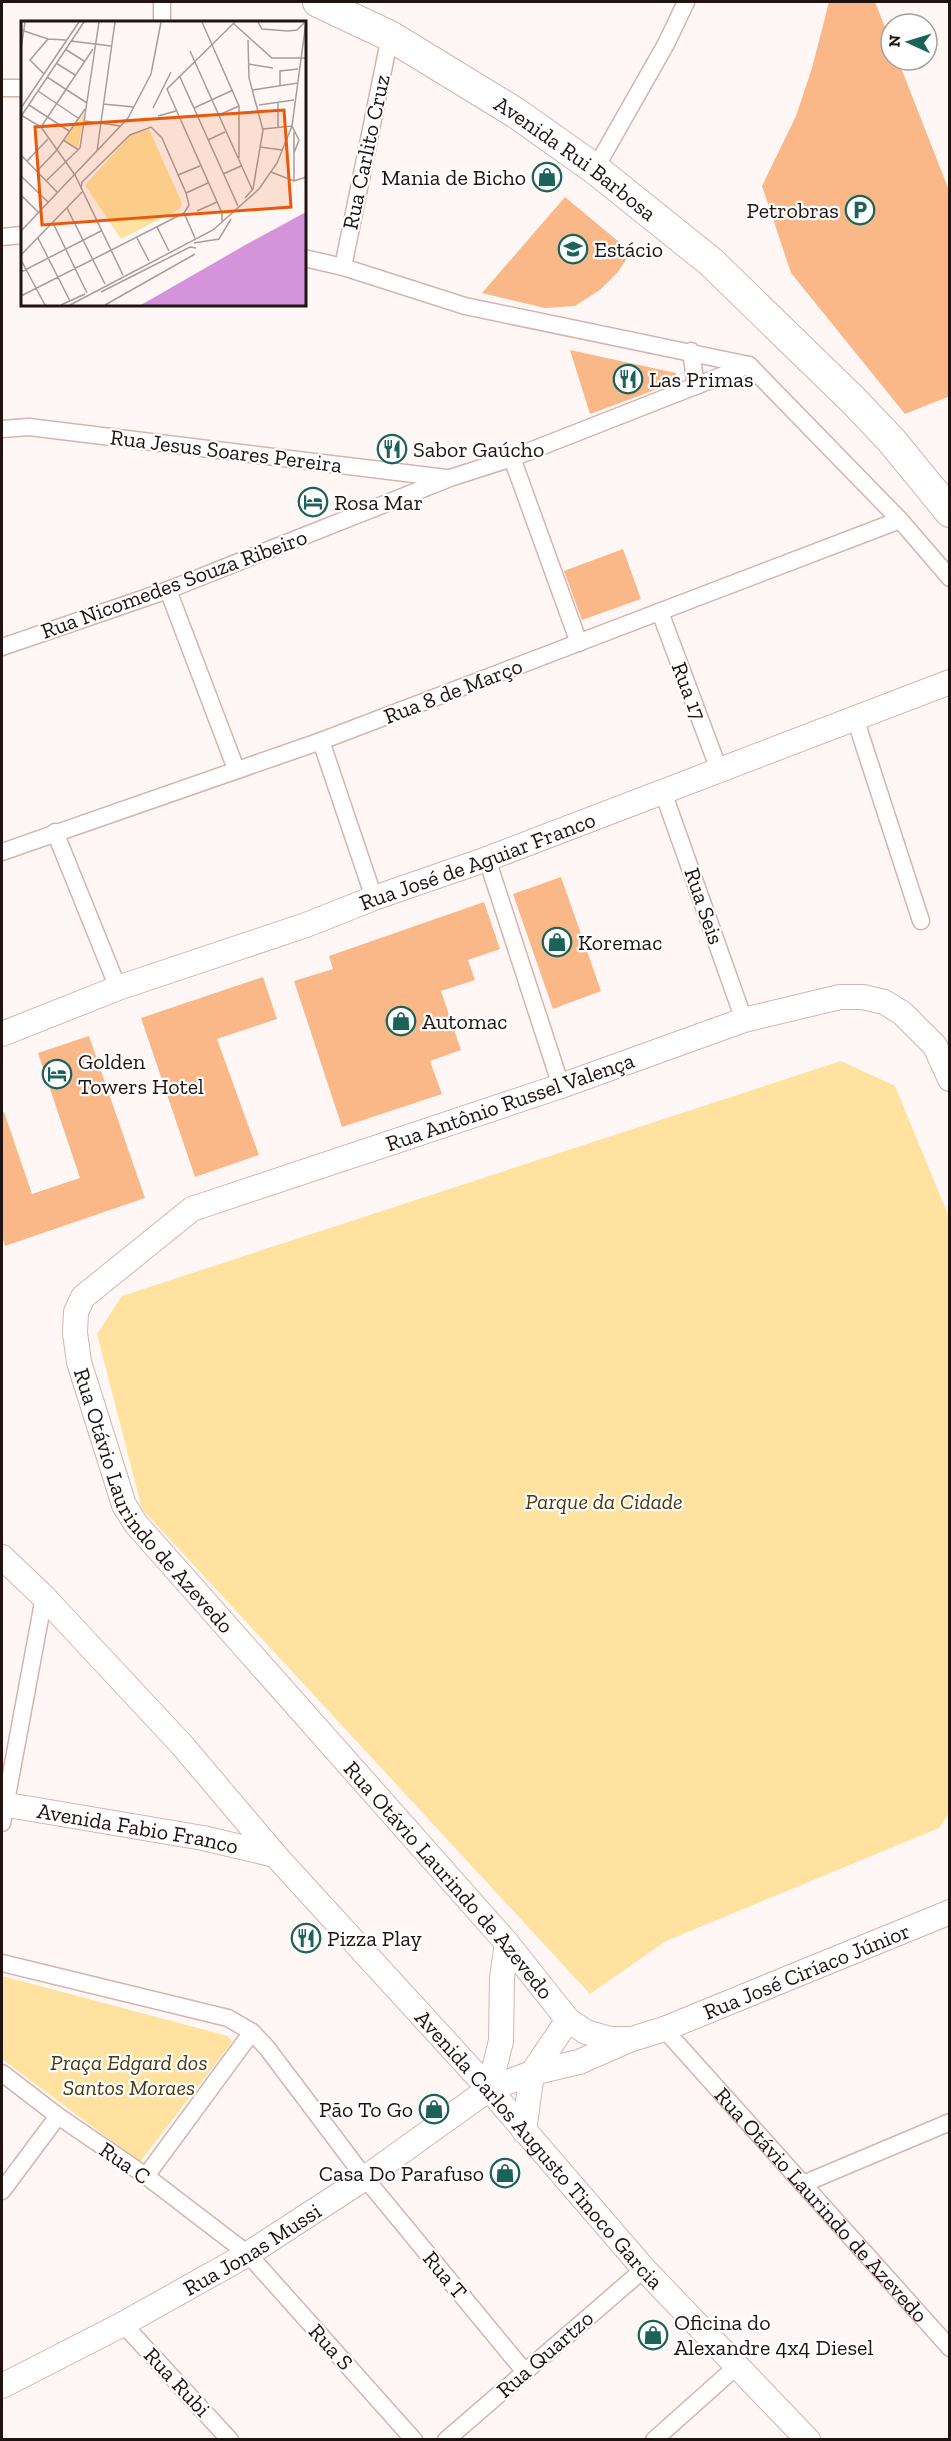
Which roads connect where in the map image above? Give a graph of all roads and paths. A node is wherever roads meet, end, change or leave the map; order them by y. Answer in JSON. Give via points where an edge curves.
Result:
{"nodes":[{"id":1,"x":162,"y":2,"type":"edge"},
{"id":2,"x":318,"y":2,"type":"edge"},
{"id":3,"x":686,"y":2,"type":"edge"},
{"id":4,"x":162,"y":21,"type":"edge"},
{"id":5,"x":390,"y":36,"type":"junction"},
{"id":6,"x":2,"y":88,"type":"edge"},
{"id":7,"x":21,"y":88,"type":"edge"},
{"id":8,"x":595,"y":169,"type":"junction"},
{"id":9,"x":21,"y":235,"type":"edge"},
{"id":10,"x":2,"y":237,"type":"edge"},
{"id":11,"x":306,"y":258,"type":"edge"},
{"id":12,"x":343,"y":267,"type":"junction"},
{"id":13,"x":691,"y":351,"type":"junction"},
{"id":14,"x":749,"y":365,"type":"junction"},
{"id":15,"x":696,"y":386,"type":"junction"},
{"id":16,"x":2,"y":429,"type":"edge"},
{"id":17,"x":512,"y":459,"type":"junction"},
{"id":18,"x":450,"y":478,"type":"junction"},
{"id":19,"x":950,"y":512,"type":"edge"},
{"id":20,"x":900,"y":520,"type":"junction"},
{"id":21,"x":950,"y":578,"type":"edge"},
{"id":22,"x":168,"y":590,"type":"junction"},
{"id":23,"x":660,"y":612,"type":"junction"},
{"id":24,"x":579,"y":643,"type":"junction"},
{"id":25,"x":2,"y":647,"type":"edge"},
{"id":26,"x":950,"y":682,"type":"edge"},
{"id":27,"x":855,"y":718,"type":"junction"},
{"id":28,"x":321,"y":741,"type":"junction"},
{"id":29,"x":236,"y":769,"type":"junction"},
{"id":30,"x":719,"y":770,"type":"junction"},
{"id":31,"x":663,"y":792,"type":"junction"},
{"id":32,"x":55,"y":832,"type":"junction"},
{"id":33,"x":2,"y":852,"type":"edge"},
{"id":34,"x":487,"y":859,"type":"junction"},
{"id":35,"x":374,"y":898,"type":"junction"},
{"id":36,"x":921,"y":921,"type":"dead end"},
{"id":37,"x":118,"y":988,"type":"junction"},
{"id":38,"x":744,"y":1020,"type":"junction"},
{"id":39,"x":2,"y":1034,"type":"edge"},
{"id":40,"x":942,"y":1044,"type":"edge"},
{"id":41,"x":950,"y":1079,"type":"edge"},
{"id":42,"x":561,"y":1086,"type":"junction"},
{"id":43,"x":83,"y":1297,"type":"joint"},
{"id":44,"x":2,"y":1557,"type":"edge"},
{"id":45,"x":44,"y":1597,"type":"junction"},
{"id":46,"x":221,"y":1794,"type":"junction"},
{"id":47,"x":3,"y":1811,"type":"edge"},
{"id":48,"x":203,"y":1838,"type":"junction"},
{"id":49,"x":274,"y":1855,"type":"junction"},
{"id":50,"x":950,"y":1912,"type":"edge"},
{"id":51,"x":507,"y":1943,"type":"junction"},
{"id":52,"x":2,"y":1963,"type":"edge"},
{"id":53,"x":568,"y":2020,"type":"junction"},
{"id":54,"x":664,"y":2029,"type":"junction"},
{"id":55,"x":252,"y":2032,"type":"junction"},
{"id":56,"x":632,"y":2039,"type":"junction"},
{"id":57,"x":2,"y":2073,"type":"edge"},
{"id":58,"x":532,"y":2073,"type":"junction"},
{"id":59,"x":489,"y":2089,"type":"junction"},
{"id":60,"x":58,"y":2116,"type":"junction"},
{"id":61,"x":950,"y":2122,"type":"edge"},
{"id":62,"x":525,"y":2130,"type":"junction"},
{"id":63,"x":146,"y":2176,"type":"junction"},
{"id":64,"x":365,"y":2178,"type":"junction"},
{"id":65,"x":803,"y":2184,"type":"junction"},
{"id":66,"x":2,"y":2191,"type":"edge"},
{"id":67,"x":248,"y":2254,"type":"junction"},
{"id":68,"x":644,"y":2269,"type":"junction"},
{"id":69,"x":123,"y":2324,"type":"junction"},
{"id":70,"x":946,"y":2339,"type":"edge"},
{"id":71,"x":737,"y":2366,"type":"junction"},
{"id":72,"x":525,"y":2372,"type":"junction"},
{"id":73,"x":2,"y":2384,"type":"edge"},
{"id":74,"x":230,"y":2439,"type":"edge"},
{"id":75,"x":414,"y":2439,"type":"edge"},
{"id":76,"x":446,"y":2439,"type":"edge"},
{"id":77,"x":654,"y":2439,"type":"edge"},
{"id":78,"x":808,"y":2439,"type":"edge"}],
"edges":[{"from":1,"to":4,"type":"street"},
{"from":2,"to":5,"type":"highway","name":"Avenida Rui Barbosa"},
{"from":3,"to":8,"type":"street"},
{"from":5,"to":8,"type":"highway","name":"Avenida Rui Barbosa","via":[[516,113]]},
{"from":5,"to":12,"type":"street","name":"Rua Carlito Cruz"},
{"from":6,"to":7,"type":"street"},
{"from":8,"to":19,"type":"highway","name":"Avenida Rui Barbosa","via":[[711,262],[854,401]]},
{"from":9,"to":10,"type":"street"},
{"from":11,"to":12,"type":"street"},
{"from":12,"to":13,"type":"street","via":[[465,306]]},
{"from":13,"to":14,"type":"street"},
{"from":13,"to":15,"type":"street"},
{"from":14,"to":15,"type":"street","name":"Rua Nicomedes Souza Ribeiro"},
{"from":14,"to":20,"type":"street"},
{"from":15,"to":17,"type":"street","name":"Rua Nicomedes Souza Ribeiro"},
{"from":16,"to":18,"type":"street","name":"Rua Jesus Soares Pereira","via":[[29,427]]},
{"from":17,"to":18,"type":"street","name":"Rua Nicomedes Souza Ribeiro"},
{"from":17,"to":24,"type":"street"},
{"from":18,"to":22,"type":"street","name":"Rua Nicomedes Souza Ribeiro"},
{"from":20,"to":21,"type":"street"},
{"from":20,"to":23,"type":"street","name":"Rua 8 de Março"},
{"from":22,"to":25,"type":"street","name":"Rua Nicomedes Souza Ribeiro"},
{"from":22,"to":29,"type":"street"},
{"from":23,"to":24,"type":"street","name":"Rua 8 de Março"},
{"from":23,"to":30,"type":"street","name":"Rua 17"},
{"from":24,"to":28,"type":"street","name":"Rua 8 de Março"},
{"from":26,"to":27,"type":"street","name":"Rua José de Aguiar Franco"},
{"from":27,"to":30,"type":"street","name":"Rua José de Aguiar Franco"},
{"from":27,"to":36,"type":"street"},
{"from":28,"to":29,"type":"street","name":"Rua 8 de Março"},
{"from":28,"to":35,"type":"street"},
{"from":29,"to":32,"type":"street","name":"Rua 8 de Março"},
{"from":30,"to":31,"type":"street","name":"Rua José de Aguiar Franco"},
{"from":31,"to":34,"type":"street","name":"Rua José de Aguiar Franco"},
{"from":31,"to":38,"type":"street","name":"Rua Seis"},
{"from":32,"to":33,"type":"street","name":"Rua 8 de Março"},
{"from":32,"to":37,"type":"street"},
{"from":34,"to":35,"type":"street","name":"Rua José de Aguiar Franco"},
{"from":34,"to":42,"type":"street"},
{"from":35,"to":37,"type":"street","name":"Rua José de Aguiar Franco"},
{"from":37,"to":39,"type":"street","name":"Rua José de Aguiar Franco"},
{"from":38,"to":40,"type":"street","name":"Rua Antônio Russel Valença","via":[[840,997],[863,997],[884,1002]]},
{"from":38,"to":42,"type":"street","name":"Rua Antônio Russel Valença"},
{"from":40,"to":41,"type":"street"},
{"from":42,"to":43,"type":"street","name":"Rua Antônio Russel Valença","via":[[192,1209]]},
{"from":43,"to":51,"type":"street","name":"Rua Otávio Laurindo de Azevedo","via":[[76,1312],[79,1362],[124,1505],[136,1524]]},
{"from":44,"to":45,"type":"street"},
{"from":45,"to":46,"type":"street","via":[[182,1745]]},
{"from":45,"to":47,"type":"street"},
{"from":46,"to":48,"type":"street","via":[[226,1806],[223,1824]]},
{"from":46,"to":49,"type":"street","name":"Avenida Carlos Augusto Tinoco Garcia"},
{"from":47,"to":48,"type":"street","name":"Avenida Fabio Franco"},
{"from":48,"to":49,"type":"street","name":"Avenida Fabio Franco"},
{"from":49,"to":59,"type":"street","name":"Avenida Carlos Augusto Tinoco Garcia"},
{"from":50,"to":54,"type":"street","name":"Rua José Ciríaco Júnior"},
{"from":51,"to":53,"type":"street","name":"Rua Otávio Laurindo de Azevedo"},
{"from":51,"to":59,"type":"street","via":[[501,2041]]},
{"from":52,"to":55,"type":"street","name":"Rua T","via":[[228,2018]]},
{"from":53,"to":56,"type":"street","name":"Rua Otávio Laurindo de Azevedo","via":[[605,2038]]},
{"from":53,"to":58,"type":"street"},
{"from":54,"to":56,"type":"street","name":"Rua Otávio Laurindo de Azevedo"},
{"from":54,"to":65,"type":"street","name":"Rua Otávio Laurindo de Azevedo"},
{"from":55,"to":63,"type":"street"},
{"from":55,"to":64,"type":"street","name":"Rua T"},
{"from":56,"to":58,"type":"street","name":"Rua Jonas Mussi","via":[[579,2062]]},
{"from":57,"to":60,"type":"street","name":"Rua C"},
{"from":58,"to":59,"type":"street","name":"Rua Jonas Mussi"},
{"from":58,"to":62,"type":"street"},
{"from":59,"to":62,"type":"street","name":"Avenida Carlos Augusto Tinoco Garcia"},
{"from":59,"to":64,"type":"street","name":"Rua Jonas Mussi"},
{"from":60,"to":63,"type":"street","name":"Rua C"},
{"from":60,"to":66,"type":"street"},
{"from":61,"to":65,"type":"street"},
{"from":62,"to":68,"type":"street","name":"Avenida Carlos Augusto Tinoco Garcia"},
{"from":63,"to":67,"type":"street","name":"Rua C"},
{"from":64,"to":67,"type":"street","name":"Rua Jonas Mussi"},
{"from":64,"to":72,"type":"street","name":"Rua T"},
{"from":65,"to":70,"type":"street","name":"Rua Otávio Laurindo de Azevedo"},
{"from":67,"to":69,"type":"street","name":"Rua Jonas Mussi"},
{"from":67,"to":75,"type":"street","name":"Rua S"},
{"from":68,"to":71,"type":"street","name":"Avenida Carlos Augusto Tinoco Garcia"},
{"from":68,"to":72,"type":"street","name":"Rua Quartzo"},
{"from":69,"to":73,"type":"street","name":"Rua Jonas Mussi"},
{"from":69,"to":74,"type":"street","name":"Rua Rubi"},
{"from":71,"to":77,"type":"street"},
{"from":71,"to":78,"type":"street","name":"Avenida Carlos Augusto Tinoco Garcia"},
{"from":72,"to":76,"type":"street","name":"Rua Quartzo"}]}
